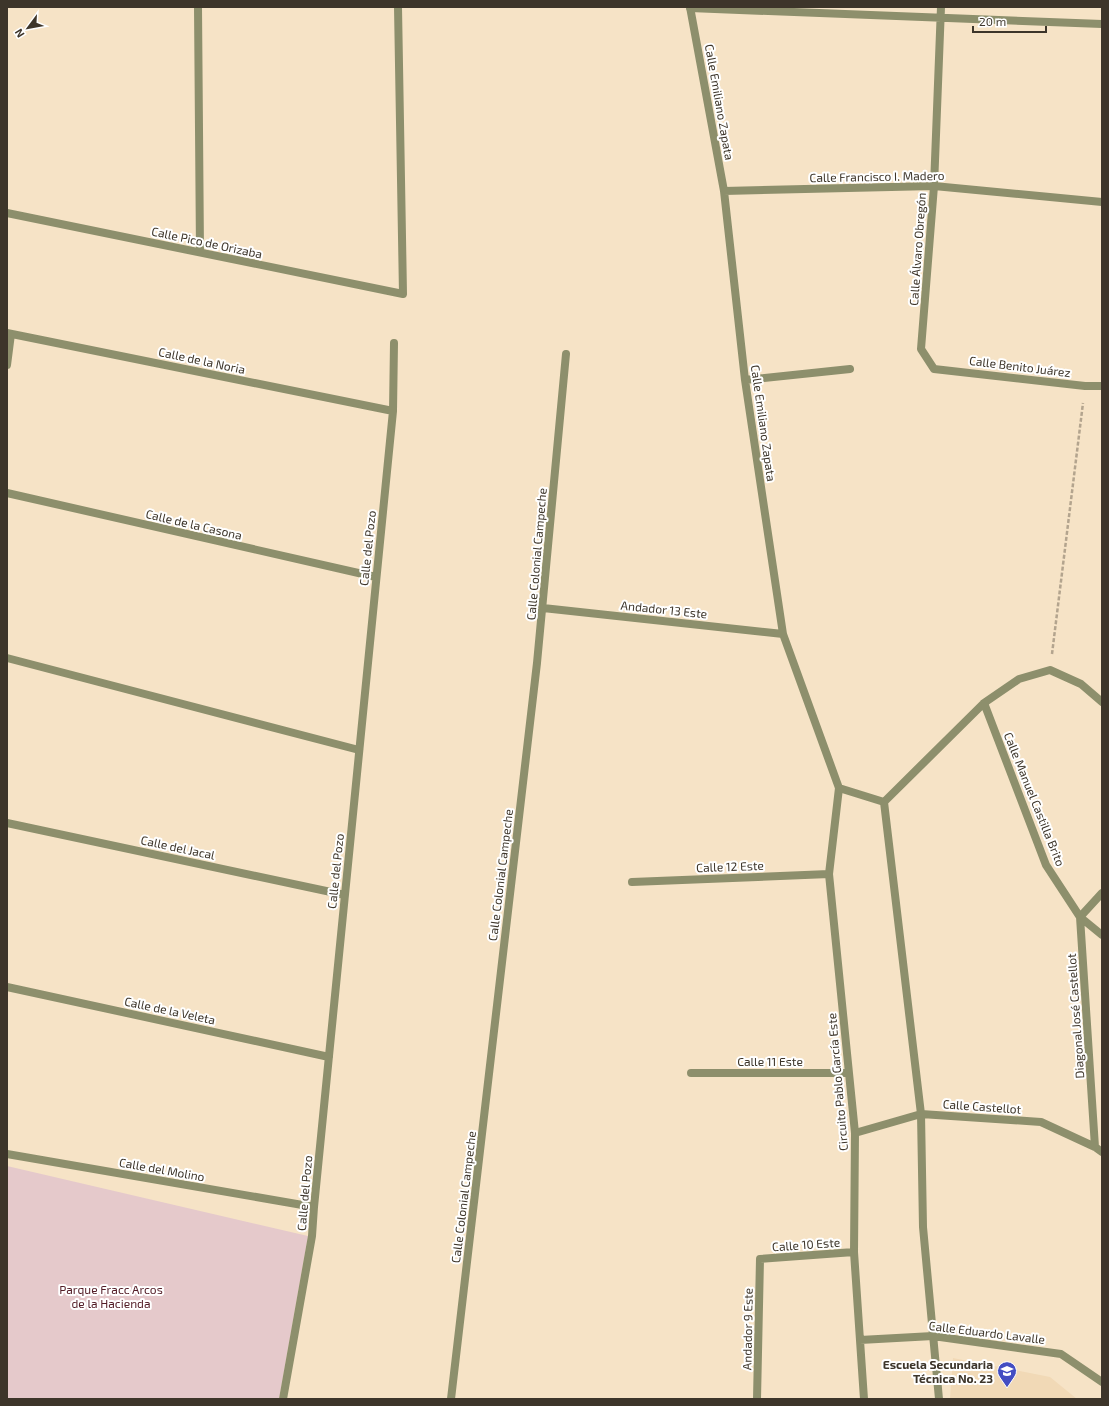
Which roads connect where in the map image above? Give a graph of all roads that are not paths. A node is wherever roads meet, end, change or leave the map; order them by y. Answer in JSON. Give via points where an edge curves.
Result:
{"nodes":[{"id":1,"x":198,"y":7,"type":"edge"},
{"id":2,"x":398,"y":7,"type":"edge"},
{"id":3,"x":690,"y":7,"type":"edge"},
{"id":4,"x":941,"y":7,"type":"edge"},
{"id":5,"x":940,"y":18,"type":"junction"},
{"id":6,"x":1102,"y":24,"type":"edge"},
{"id":7,"x":934,"y":186,"type":"junction"},
{"id":8,"x":724,"y":191,"type":"junction"},
{"id":9,"x":1102,"y":202,"type":"edge"},
{"id":10,"x":7,"y":213,"type":"edge"},
{"id":11,"x":200,"y":252,"type":"junction"},
{"id":12,"x":9,"y":333,"type":"edge"},
{"id":13,"x":394,"y":343,"type":"dead end"},
{"id":14,"x":566,"y":354,"type":"dead end"},
{"id":15,"x":7,"y":366,"type":"edge"},
{"id":16,"x":934,"y":368,"type":"joint"},
{"id":17,"x":850,"y":369,"type":"dead end"},
{"id":18,"x":745,"y":380,"type":"junction"},
{"id":19,"x":1102,"y":386,"type":"edge"},
{"id":20,"x":393,"y":411,"type":"junction"},
{"id":21,"x":7,"y":493,"type":"edge"},
{"id":22,"x":376,"y":577,"type":"junction"},
{"id":23,"x":543,"y":608,"type":"junction"},
{"id":24,"x":784,"y":634,"type":"junction"},
{"id":25,"x":7,"y":658,"type":"edge"},
{"id":26,"x":1102,"y":702,"type":"edge"},
{"id":27,"x":984,"y":703,"type":"junction"},
{"id":28,"x":359,"y":750,"type":"junction"},
{"id":29,"x":839,"y":788,"type":"junction"},
{"id":30,"x":884,"y":802,"type":"junction"},
{"id":31,"x":7,"y":823,"type":"edge"},
{"id":32,"x":829,"y":874,"type":"junction"},
{"id":33,"x":632,"y":882,"type":"dead end"},
{"id":34,"x":1102,"y":893,"type":"edge"},
{"id":35,"x":345,"y":895,"type":"junction"},
{"id":36,"x":1080,"y":917,"type":"junction"},
{"id":37,"x":1102,"y":936,"type":"edge"},
{"id":38,"x":7,"y":987,"type":"edge"},
{"id":39,"x":329,"y":1057,"type":"junction"},
{"id":40,"x":691,"y":1073,"type":"dead end"},
{"id":41,"x":849,"y":1073,"type":"junction"},
{"id":42,"x":921,"y":1114,"type":"junction"},
{"id":43,"x":855,"y":1132,"type":"junction"},
{"id":44,"x":1099,"y":1149,"type":"edge"},
{"id":45,"x":7,"y":1154,"type":"edge"},
{"id":46,"x":314,"y":1207,"type":"junction"},
{"id":47,"x":854,"y":1252,"type":"junction"},
{"id":48,"x":760,"y":1260,"type":"joint"},
{"id":49,"x":933,"y":1336,"type":"junction"},
{"id":50,"x":860,"y":1340,"type":"junction"},
{"id":51,"x":1102,"y":1382,"type":"edge"},
{"id":52,"x":283,"y":1399,"type":"edge"},
{"id":53,"x":451,"y":1399,"type":"edge"},
{"id":54,"x":758,"y":1399,"type":"edge"},
{"id":55,"x":864,"y":1399,"type":"edge"},
{"id":56,"x":939,"y":1399,"type":"edge"}],
"edges":[{"from":1,"to":11,"type":"street"},
{"from":2,"to":11,"type":"street","name":"Calle Pico de Orizaba","via":[[403,294]]},
{"from":3,"to":5,"type":"street"},
{"from":3,"to":8,"type":"street","name":"Calle Emiliano Zapata"},
{"from":4,"to":5,"type":"street","name":"Calle Álvaro Obregón"},
{"from":5,"to":6,"type":"street"},
{"from":5,"to":7,"type":"street","name":"Calle Álvaro Obregón"},
{"from":7,"to":8,"type":"street","name":"Calle Francisco I. Madero"},
{"from":7,"to":9,"type":"street","name":"Calle Francisco I. Madero"},
{"from":7,"to":16,"type":"street","name":"Calle Álvaro Obregón","via":[[921,349]]},
{"from":8,"to":18,"type":"street","name":"Calle Emiliano Zapata"},
{"from":10,"to":11,"type":"street","name":"Calle Pico de Orizaba"},
{"from":12,"to":15,"type":"street"},
{"from":12,"to":20,"type":"street","name":"Calle de la Noria"},
{"from":13,"to":20,"type":"street","name":"Calle del Pozo"},
{"from":14,"to":23,"type":"street","name":"Calle Colonial Campeche"},
{"from":16,"to":19,"type":"street","name":"Calle Benito Juárez"},
{"from":17,"to":18,"type":"street"},
{"from":18,"to":24,"type":"street","name":"Calle Emiliano Zapata"},
{"from":20,"to":22,"type":"street","name":"Calle del Pozo"},
{"from":21,"to":22,"type":"street","name":"Calle de la Casona"},
{"from":22,"to":28,"type":"street","name":"Calle del Pozo"},
{"from":23,"to":24,"type":"street","name":"Andador 13 Este"},
{"from":23,"to":53,"type":"street","name":"Calle Colonial Campeche"},
{"from":24,"to":29,"type":"street","name":"Calle Emiliano Zapata"},
{"from":25,"to":28,"type":"street"},
{"from":26,"to":27,"type":"street","via":[[1081,684],[1050,670],[1019,680]]},
{"from":27,"to":30,"type":"street"},
{"from":27,"to":36,"type":"street","name":"Calle Manuel Castilla Brito","via":[[1046,865]]},
{"from":28,"to":35,"type":"street","name":"Calle del Pozo"},
{"from":29,"to":30,"type":"street"},
{"from":29,"to":32,"type":"street","name":"Circuito Pablo García Este"},
{"from":30,"to":42,"type":"street"},
{"from":31,"to":35,"type":"street","name":"Calle del Jacal"},
{"from":32,"to":33,"type":"street","name":"Calle 12 Este"},
{"from":32,"to":41,"type":"street","name":"Circuito Pablo García Este"},
{"from":34,"to":36,"type":"street"},
{"from":35,"to":39,"type":"street","name":"Calle del Pozo"},
{"from":36,"to":37,"type":"street","name":"Calle Manuel Castilla Brito"},
{"from":36,"to":44,"type":"street","name":"Diagonal José Castellot"},
{"from":38,"to":39,"type":"street","name":"Calle de la Veleta"},
{"from":39,"to":46,"type":"street","name":"Calle del Pozo"},
{"from":40,"to":41,"type":"street","name":"Calle 11 Este"},
{"from":41,"to":43,"type":"street","name":"Circuito Pablo García Este"},
{"from":42,"to":43,"type":"street","name":"Calle Castellot"},
{"from":42,"to":44,"type":"street","name":"Calle Castellot","via":[[1041,1122]]},
{"from":42,"to":49,"type":"street","via":[[923,1227]]},
{"from":43,"to":47,"type":"street","name":"Circuito Pablo García Este"},
{"from":45,"to":46,"type":"street","name":"Calle del Molino"},
{"from":46,"to":52,"type":"street","name":"Calle del Pozo","via":[[312,1236]]},
{"from":47,"to":48,"type":"street","name":"Calle 10 Este"},
{"from":47,"to":50,"type":"street","name":"Circuito Pablo García Este"},
{"from":48,"to":54,"type":"street","name":"Andador 9 Este"},
{"from":49,"to":50,"type":"street","name":"Calle Eduardo Lavalle"},
{"from":49,"to":51,"type":"street","name":"Calle Eduardo Lavalle","via":[[1061,1354]]},
{"from":49,"to":56,"type":"street"},
{"from":50,"to":55,"type":"street","name":"Circuito Pablo García Este"}]}
